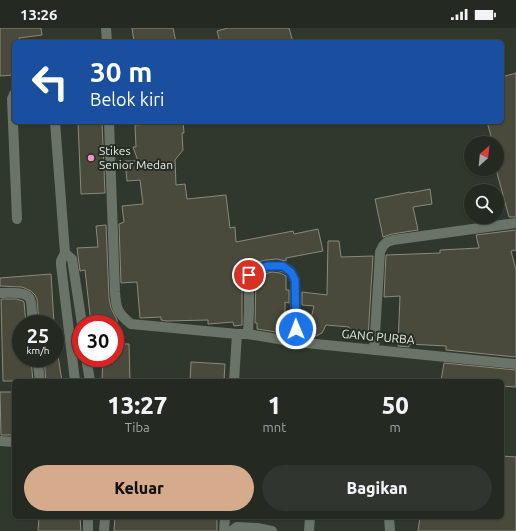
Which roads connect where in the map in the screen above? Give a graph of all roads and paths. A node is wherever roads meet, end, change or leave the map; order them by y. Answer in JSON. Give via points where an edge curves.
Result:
{"nodes":[{"id":1,"x":106,"y":28,"type":"edge"},
{"id":2,"x":106,"y":40,"type":"edge"},
{"id":3,"x":13,"y":124,"type":"edge"},
{"id":4,"x":56,"y":124,"type":"edge"},
{"id":5,"x":109,"y":124,"type":"edge"},
{"id":6,"x":17,"y":219,"type":"dead end"},
{"id":7,"x":516,"y":223,"type":"edge"},
{"id":8,"x":65,"y":252,"type":"junction"},
{"id":9,"x":0,"y":293,"type":"edge"},
{"id":10,"x":32,"y":315,"type":"edge"},
{"id":11,"x":81,"y":315,"type":"edge"},
{"id":12,"x":237,"y":334,"type":"junction"},
{"id":13,"x":248,"y":334,"type":"junction"},
{"id":14,"x":296,"y":342,"type":"junction"},
{"id":15,"x":374,"y":350,"type":"junction"},
{"id":16,"x":516,"y":364,"type":"edge"},
{"id":17,"x":38,"y":367,"type":"edge"},
{"id":18,"x":88,"y":367,"type":"edge"},
{"id":19,"x":40,"y":379,"type":"edge"},
{"id":20,"x":75,"y":379,"type":"edge"},
{"id":21,"x":90,"y":379,"type":"edge"},
{"id":22,"x":234,"y":379,"type":"edge"},
{"id":23,"x":0,"y":441,"type":"edge"},
{"id":24,"x":12,"y":442,"type":"edge"},
{"id":25,"x":88,"y":519,"type":"edge"},
{"id":26,"x":105,"y":519,"type":"edge"},
{"id":27,"x":225,"y":519,"type":"edge"},
{"id":28,"x":310,"y":519,"type":"edge"},
{"id":29,"x":389,"y":519,"type":"edge"},
{"id":30,"x":88,"y":531,"type":"edge"},
{"id":31,"x":104,"y":531,"type":"edge"},
{"id":32,"x":224,"y":531,"type":"edge"},
{"id":33,"x":232,"y":531,"type":"edge"},
{"id":34,"x":272,"y":531,"type":"edge"},
{"id":35,"x":309,"y":531,"type":"edge"},
{"id":36,"x":390,"y":531,"type":"edge"}],
"edges":[{"from":1,"to":2,"type":"street"},
{"from":3,"to":6,"type":"street"},
{"from":4,"to":8,"type":"street"},
{"from":5,"to":12,"type":"street","name":"GANG PURBA","via":[[114,292],[121,316],[131,324]]},
{"from":7,"to":15,"type":"street","via":[[393,240],[382,246]]},
{"from":8,"to":11,"type":"street","via":[[72,259]]},
{"from":8,"to":20,"type":"street","via":[[61,266]]},
{"from":9,"to":10,"type":"street","via":[[27,295],[30,298]]},
{"from":12,"to":13,"type":"street","name":"GANG PURBA"},
{"from":12,"to":22,"type":"street"},
{"from":13,"to":14,"type":"street","name":"GANG PURBA"},
{"from":13,"to":14,"type":"street","via":[[250,272],[268,266],[283,266],[291,272],[295,280]]},
{"from":14,"to":15,"type":"street","name":"GANG PURBA"},
{"from":15,"to":16,"type":"street","name":"GANG PURBA"},
{"from":17,"to":19,"type":"street"},
{"from":18,"to":21,"type":"street"},
{"from":23,"to":24,"type":"street"},
{"from":25,"to":30,"type":"street"},
{"from":26,"to":31,"type":"street"},
{"from":27,"to":32,"type":"street"},
{"from":28,"to":35,"type":"street"},
{"from":29,"to":36,"type":"street"},
{"from":33,"to":34,"type":"street","via":[[237,527]]}]}
